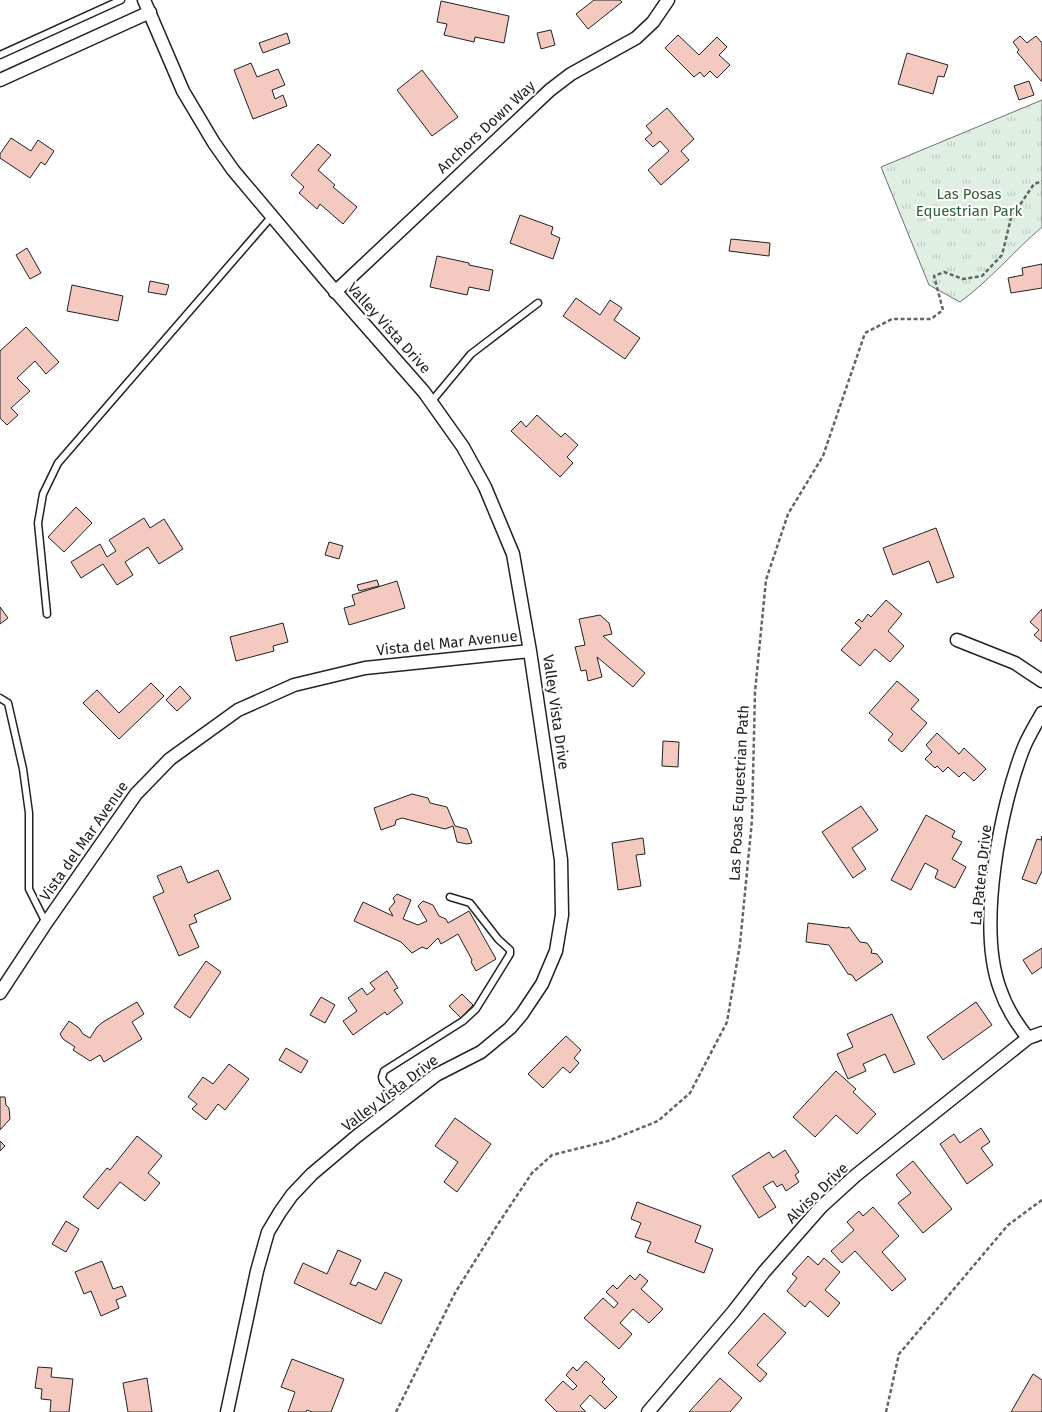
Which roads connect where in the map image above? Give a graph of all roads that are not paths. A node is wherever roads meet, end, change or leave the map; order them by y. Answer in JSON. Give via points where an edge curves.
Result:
{"nodes":[{"id":1,"x":121,"y":0,"type":"edge"},
{"id":2,"x":668,"y":0,"type":"edge"},
{"id":3,"x":147,"y":6,"type":"edge"},
{"id":4,"x":0,"y":55,"type":"edge"},
{"id":5,"x":0,"y":80,"type":"edge"},
{"id":6,"x":272,"y":216,"type":"junction"},
{"id":7,"x":335,"y":292,"type":"junction"},
{"id":8,"x":538,"y":303,"type":"dead end"},
{"id":9,"x":431,"y":402,"type":"junction"},
{"id":10,"x":47,"y":614,"type":"dead end"},
{"id":11,"x":957,"y":640,"type":"dead end"},
{"id":12,"x":530,"y":651,"type":"junction"},
{"id":13,"x":1042,"y":681,"type":"edge"},
{"id":14,"x":0,"y":698,"type":"edge"},
{"id":15,"x":1042,"y":713,"type":"edge"},
{"id":16,"x":450,"y":897,"type":"dead end"},
{"id":17,"x":46,"y":923,"type":"junction"},
{"id":18,"x":0,"y":993,"type":"edge"},
{"id":19,"x":1042,"y":1033,"type":"edge"},
{"id":20,"x":1028,"y":1038,"type":"junction"},
{"id":21,"x":402,"y":1102,"type":"junction"},
{"id":22,"x":227,"y":1412,"type":"edge"},
{"id":23,"x":648,"y":1412,"type":"edge"}],
"edges":[{"from":1,"to":4,"type":"lane"},
{"from":2,"to":7,"type":"street","name":"Anchors Down Way","via":[[653,22],[636,38],[571,74],[550,90]]},
{"from":3,"to":5,"type":"street"},
{"from":3,"to":6,"type":"street","name":"Valley Vista Drive","via":[[183,91],[198,117],[234,170]]},
{"from":6,"to":7,"type":"street","name":"Valley Vista Drive"},
{"from":6,"to":10,"type":"lane","via":[[58,463],[43,494],[38,523]]},
{"from":7,"to":9,"type":"street","name":"Valley Vista Drive"},
{"from":8,"to":9,"type":"lane","via":[[471,354]]},
{"from":9,"to":12,"type":"street","name":"Valley Vista Drive","via":[[475,467],[501,523],[513,554]]},
{"from":11,"to":13,"type":"street","via":[[1008,660]]},
{"from":12,"to":17,"type":"street","name":"Vista del Mar Avenue","via":[[365,668],[294,685],[238,710],[170,759],[136,794]]},
{"from":12,"to":21,"type":"street","name":"Valley Vista Drive","via":[[561,860],[562,915],[556,951],[533,1000],[510,1028],[481,1052],[436,1075]]},
{"from":14,"to":17,"type":"lane","via":[[8,703],[23,769],[29,813],[29,889]]},
{"from":15,"to":20,"type":"street","name":"La Patera Drive","via":[[1024,746],[1005,810],[996,853],[990,925],[992,961],[1000,989],[1015,1022]]},
{"from":16,"to":21,"type":"lane","via":[[470,903],[510,954],[476,1009],[464,1022],[384,1071],[383,1081]]},
{"from":17,"to":18,"type":"street","name":"Vista del Mar Avenue"},
{"from":19,"to":20,"type":"street","name":"Alviso Drive"},
{"from":20,"to":23,"type":"street","name":"Alviso Drive","via":[[855,1176],[821,1208]]},
{"from":21,"to":22,"type":"street","name":"Valley Vista Drive","via":[[312,1174],[292,1195],[268,1232]]}]}
